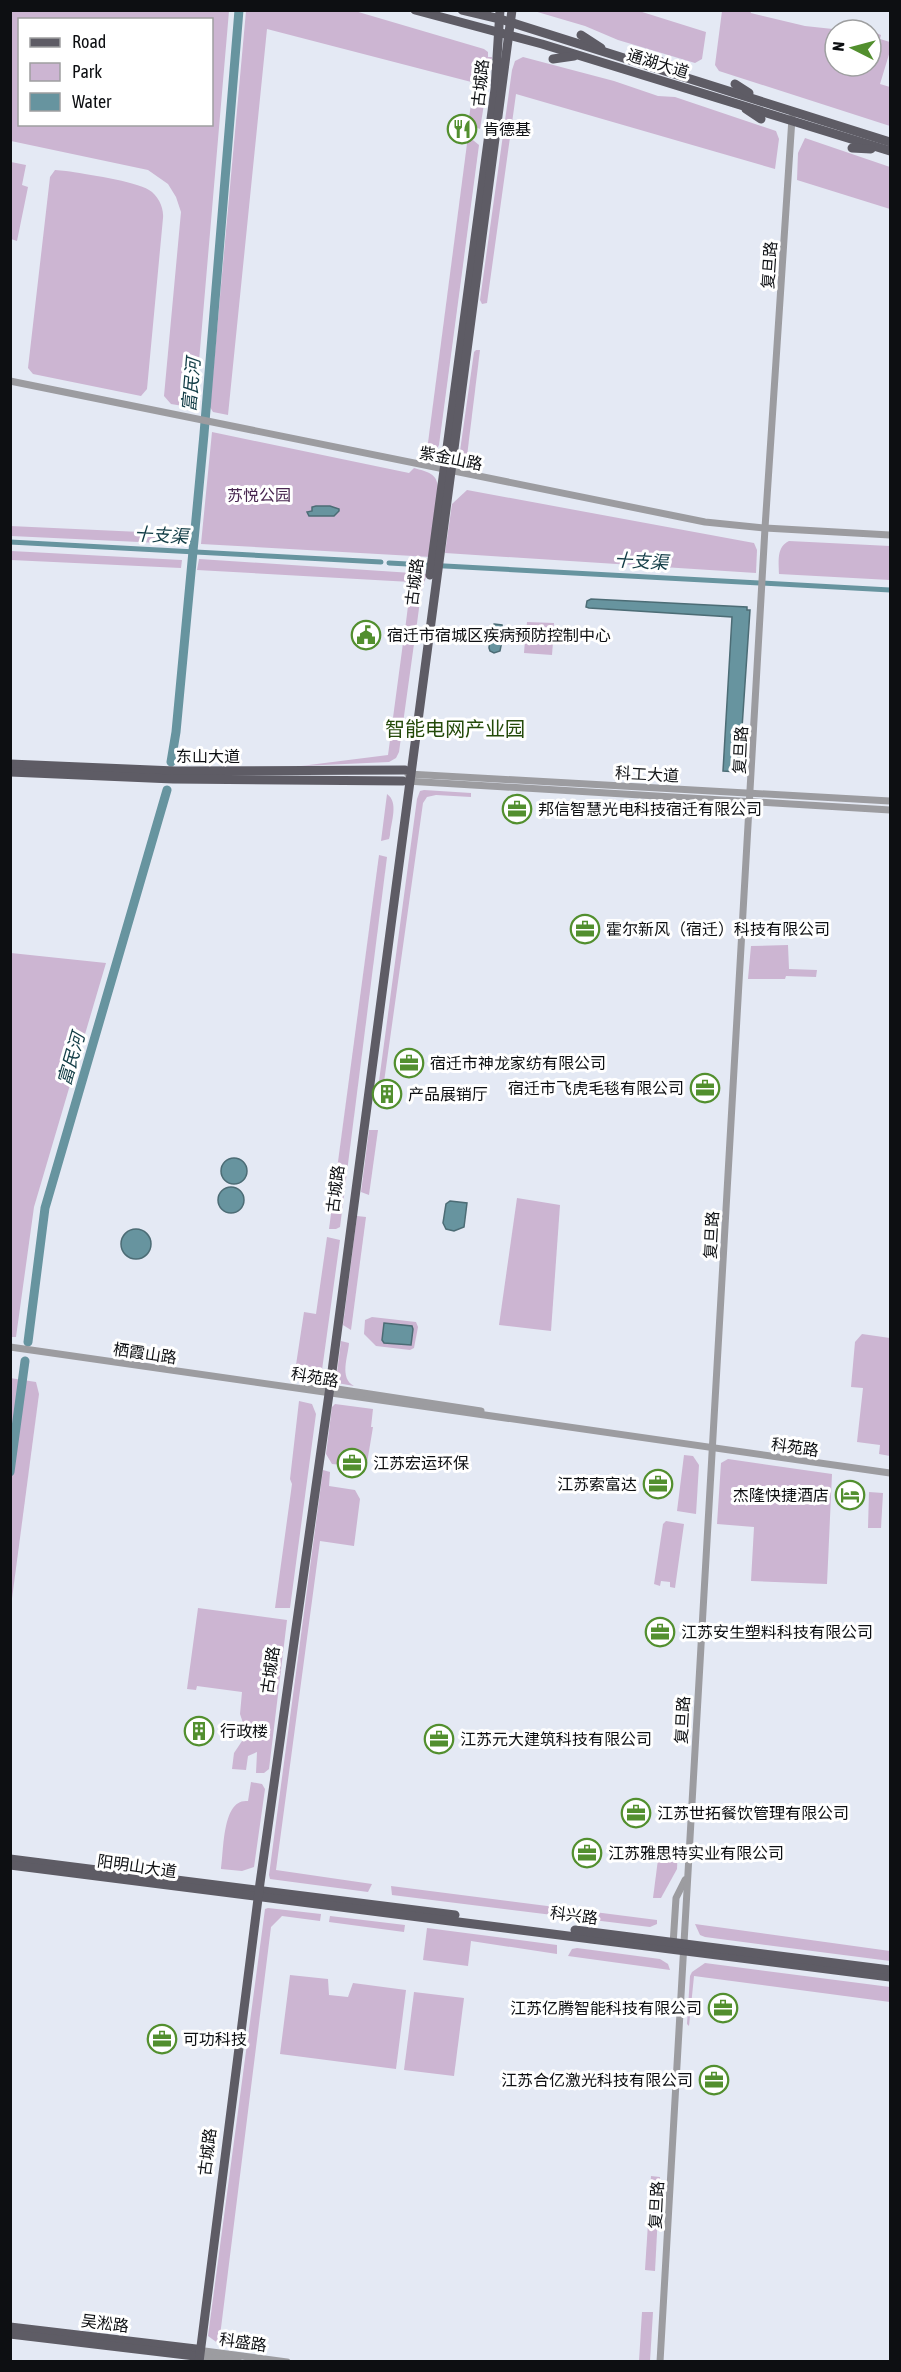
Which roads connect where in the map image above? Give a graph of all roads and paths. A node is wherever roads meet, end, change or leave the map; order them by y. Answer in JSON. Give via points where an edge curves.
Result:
{"nodes":[{"id":1,"x":415,"y":10,"type":"edge"},
{"id":2,"x":462,"y":10,"type":"edge"},
{"id":3,"x":512,"y":10,"type":"edge"},
{"id":4,"x":500,"y":15,"type":"edge"},
{"id":5,"x":511,"y":23,"type":"junction"},
{"id":6,"x":498,"y":32,"type":"junction"},
{"id":7,"x":509,"y":35,"type":"junction"},
{"id":8,"x":581,"y":35,"type":"dead end"},
{"id":9,"x":578,"y":55,"type":"junction"},
{"id":10,"x":611,"y":55,"type":"junction"},
{"id":11,"x":623,"y":58,"type":"junction"},
{"id":12,"x":553,"y":59,"type":"dead end"},
{"id":13,"x":660,"y":61,"type":"dead end"},
{"id":14,"x":735,"y":84,"type":"dead end"},
{"id":15,"x":761,"y":100,"type":"junction"},
{"id":16,"x":739,"y":104,"type":"junction"},
{"id":17,"x":792,"y":115,"type":"junction"},
{"id":18,"x":761,"y":119,"type":"dead end"},
{"id":19,"x":891,"y":141,"type":"edge"},
{"id":20,"x":852,"y":148,"type":"dead end"},
{"id":21,"x":886,"y":150,"type":"edge"},
{"id":22,"x":10,"y":381,"type":"edge"},
{"id":23,"x":447,"y":471,"type":"junction"},
{"id":24,"x":765,"y":528,"type":"junction"},
{"id":25,"x":891,"y":535,"type":"edge"},
{"id":26,"x":10,"y":764,"type":"edge"},
{"id":27,"x":10,"y":772,"type":"edge"},
{"id":28,"x":407,"y":777,"type":"junction"},
{"id":29,"x":751,"y":792,"type":"junction"},
{"id":30,"x":891,"y":801,"type":"edge"},
{"id":31,"x":750,"y":802,"type":"junction"},
{"id":32,"x":891,"y":810,"type":"edge"},
{"id":33,"x":10,"y":1347,"type":"edge"},
{"id":34,"x":277,"y":1384,"type":"joint"},
{"id":35,"x":327,"y":1391,"type":"junction"},
{"id":36,"x":712,"y":1447,"type":"junction"},
{"id":37,"x":891,"y":1471,"type":"edge"},
{"id":38,"x":10,"y":1858,"type":"edge"},
{"id":39,"x":10,"y":1865,"type":"edge"},
{"id":40,"x":687,"y":1875,"type":"junction"},
{"id":41,"x":256,"y":1893,"type":"junction"},
{"id":42,"x":673,"y":1946,"type":"junction"},
{"id":43,"x":685,"y":1947,"type":"junction"},
{"id":44,"x":891,"y":1970,"type":"edge"},
{"id":45,"x":891,"y":1977,"type":"edge"},
{"id":46,"x":10,"y":2327,"type":"edge"},
{"id":47,"x":10,"y":2334,"type":"edge"},
{"id":48,"x":198,"y":2356,"type":"edge"},
{"id":49,"x":239,"y":2361,"type":"edge"},
{"id":50,"x":287,"y":2361,"type":"edge"},
{"id":51,"x":660,"y":2361,"type":"edge"}],
"edges":[{"from":1,"to":6,"type":"main road","name":"通湖大道"},
{"from":2,"to":4,"type":"main road","name":"通湖大道"},
{"from":3,"to":5,"type":"main road","name":"古城路"},
{"from":4,"to":5,"type":"main road","name":"通湖大道"},
{"from":4,"to":6,"type":"main road","name":"古城路"},
{"from":5,"to":7,"type":"main road","name":"古城路"},
{"from":5,"to":10,"type":"main road","name":"通湖大道"},
{"from":6,"to":7,"type":"main road","name":"通湖大道"},
{"from":6,"to":23,"type":"main road","name":"古城路","via":[[495,89]]},
{"from":7,"to":9,"type":"main road","name":"通湖大道"},
{"from":7,"to":23,"type":"main road","name":"古城路"},
{"from":8,"to":10,"type":"main road"},
{"from":9,"to":12,"type":"main road"},
{"from":9,"to":16,"type":"main road","name":"通湖大道"},
{"from":10,"to":11,"type":"main road","name":"通湖大道"},
{"from":11,"to":13,"type":"main road"},
{"from":11,"to":15,"type":"main road","name":"通湖大道"},
{"from":14,"to":15,"type":"main road"},
{"from":15,"to":17,"type":"main road","name":"通湖大道"},
{"from":16,"to":17,"type":"main road","name":"通湖大道"},
{"from":16,"to":18,"type":"main road"},
{"from":17,"to":19,"type":"main road","name":"通湖大道"},
{"from":17,"to":21,"type":"main road","name":"通湖大道"},
{"from":17,"to":24,"type":"street","name":"复旦路"},
{"from":20,"to":21,"type":"main road"},
{"from":22,"to":23,"type":"street","name":"紫金山路"},
{"from":23,"to":24,"type":"street","name":"紫金山路","via":[[705,522]]},
{"from":23,"to":28,"type":"main road","name":"古城路"},
{"from":24,"to":25,"type":"street","name":"紫金山路"},
{"from":24,"to":29,"type":"street","name":"复旦路"},
{"from":26,"to":28,"type":"main road","name":"东山大道"},
{"from":27,"to":28,"type":"main road","name":"东山大道","via":[[173,779]]},
{"from":28,"to":29,"type":"street","name":"科工大道"},
{"from":28,"to":31,"type":"street","name":"科工大道"},
{"from":28,"to":35,"type":"main road","name":"古城路"},
{"from":29,"to":30,"type":"street","name":"科工大道"},
{"from":29,"to":31,"type":"street","name":"复旦路"},
{"from":31,"to":32,"type":"street","name":"科工大道"},
{"from":31,"to":36,"type":"street","name":"复旦路"},
{"from":33,"to":34,"type":"street","name":"栖霞山路"},
{"from":34,"to":35,"type":"street","name":"科苑路"},
{"from":35,"to":36,"type":"street","name":"科苑路"},
{"from":35,"to":41,"type":"main road","name":"古城路"},
{"from":36,"to":37,"type":"street","name":"科苑路"},
{"from":36,"to":40,"type":"street","name":"复旦路"},
{"from":38,"to":41,"type":"main road","name":"阳明山大道"},
{"from":39,"to":41,"type":"main road","name":"阳明山大道"},
{"from":40,"to":42,"type":"street","via":[[676,1898]]},
{"from":40,"to":43,"type":"street","name":"复旦路"},
{"from":41,"to":42,"type":"main road","name":"科兴路"},
{"from":41,"to":48,"type":"main road","name":"古城路"},
{"from":42,"to":43,"type":"main road","name":"科兴路"},
{"from":43,"to":44,"type":"main road","name":"科兴路"},
{"from":43,"to":45,"type":"main road","name":"科兴路"},
{"from":43,"to":51,"type":"street","name":"复旦路"},
{"from":46,"to":48,"type":"main road","name":"吴淞路"},
{"from":47,"to":48,"type":"main road","name":"吴淞路"},
{"from":48,"to":49,"type":"street","name":"科盛路"},
{"from":48,"to":50,"type":"street","name":"科盛路"}]}
